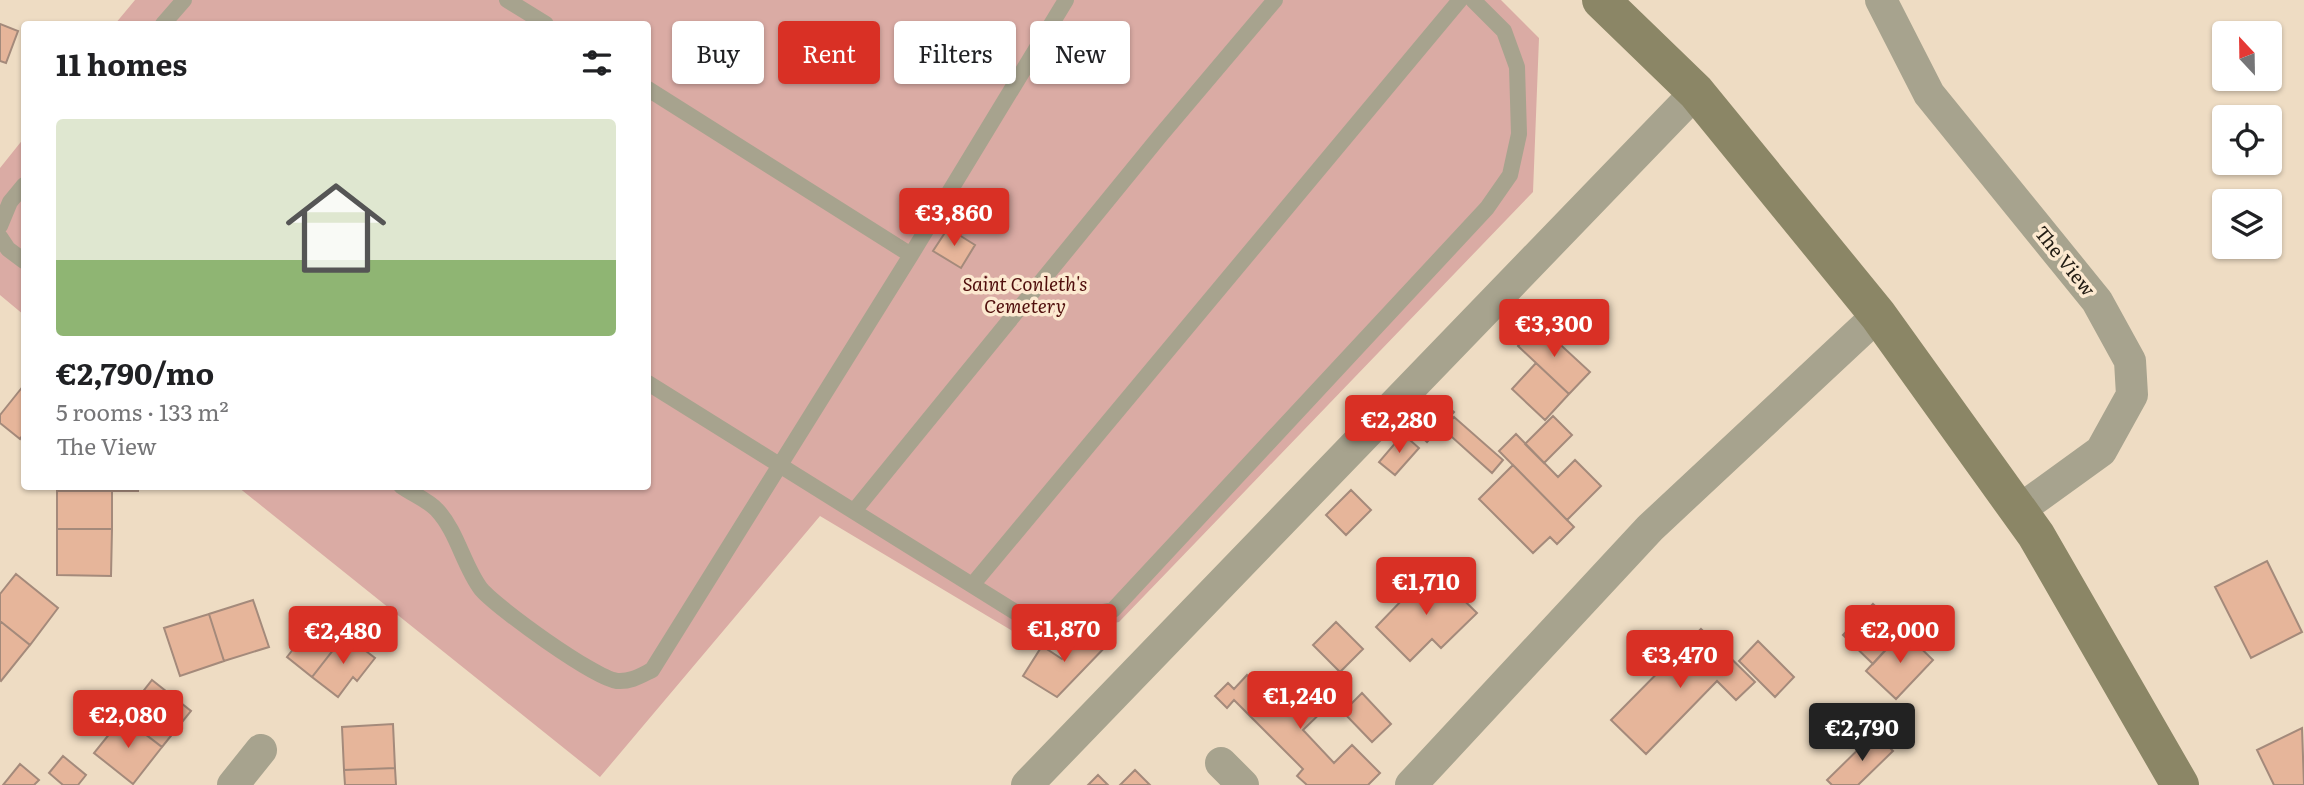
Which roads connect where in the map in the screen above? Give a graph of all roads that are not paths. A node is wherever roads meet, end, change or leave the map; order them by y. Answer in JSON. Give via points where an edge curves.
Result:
{"nodes":[{"id":1,"x":184,"y":0,"type":"edge"},
{"id":2,"x":507,"y":0,"type":"edge"},
{"id":3,"x":1066,"y":0,"type":"edge"},
{"id":4,"x":1275,"y":0,"type":"edge"},
{"id":5,"x":1460,"y":0,"type":"edge"},
{"id":6,"x":1473,"y":0,"type":"edge"},
{"id":7,"x":1601,"y":0,"type":"edge"},
{"id":8,"x":1881,"y":0,"type":"edge"},
{"id":9,"x":166,"y":21,"type":"edge"},
{"id":10,"x":541,"y":21,"type":"edge"},
{"id":11,"x":651,"y":91,"type":"edge"},
{"id":12,"x":1696,"y":92,"type":"junction"},
{"id":13,"x":21,"y":189,"type":"edge"},
{"id":14,"x":0,"y":226,"type":"edge"},
{"id":15,"x":0,"y":237,"type":"edge"},
{"id":16,"x":911,"y":255,"type":"junction"},
{"id":17,"x":21,"y":259,"type":"edge"},
{"id":18,"x":1878,"y":315,"type":"junction"},
{"id":19,"x":651,"y":385,"type":"edge"},
{"id":20,"x":779,"y":465,"type":"junction"},
{"id":21,"x":407,"y":490,"type":"edge"},
{"id":22,"x":854,"y":511,"type":"junction"},
{"id":23,"x":2018,"y":511,"type":"junction"},
{"id":24,"x":974,"y":584,"type":"junction"},
{"id":25,"x":261,"y":750,"type":"dead end"},
{"id":26,"x":1221,"y":763,"type":"dead end"},
{"id":27,"x":233,"y":785,"type":"edge"},
{"id":28,"x":1027,"y":785,"type":"edge"},
{"id":29,"x":1243,"y":785,"type":"edge"},
{"id":30,"x":1410,"y":785,"type":"edge"},
{"id":31,"x":2180,"y":785,"type":"edge"}],
"edges":[{"from":1,"to":9,"type":"lane"},
{"from":2,"to":10,"type":"lane"},
{"from":3,"to":16,"type":"lane"},
{"from":4,"to":22,"type":"lane"},
{"from":5,"to":24,"type":"lane"},
{"from":6,"to":24,"type":"lane","via":[[1504,31],[1517,67],[1519,134],[1510,175],[1487,208],[1113,610],[1036,625]]},
{"from":7,"to":12,"type":"main road"},
{"from":8,"to":23,"type":"street","name":"The View","via":[[1929,94],[2097,301],[2130,361],[2132,395],[2101,451]]},
{"from":11,"to":16,"type":"lane"},
{"from":12,"to":18,"type":"main road"},
{"from":12,"to":28,"type":"street"},
{"from":13,"to":14,"type":"lane"},
{"from":15,"to":17,"type":"lane"},
{"from":16,"to":20,"type":"lane"},
{"from":18,"to":23,"type":"main road"},
{"from":18,"to":30,"type":"street","via":[[1650,528]]},
{"from":19,"to":20,"type":"lane"},
{"from":20,"to":21,"type":"lane","via":[[652,670],[631,681],[614,681],[589,669],[503,608],[481,588],[437,509]]},
{"from":20,"to":22,"type":"lane"},
{"from":22,"to":24,"type":"lane"},
{"from":23,"to":31,"type":"main road"},
{"from":25,"to":27,"type":"street"},
{"from":26,"to":29,"type":"street"}]}
